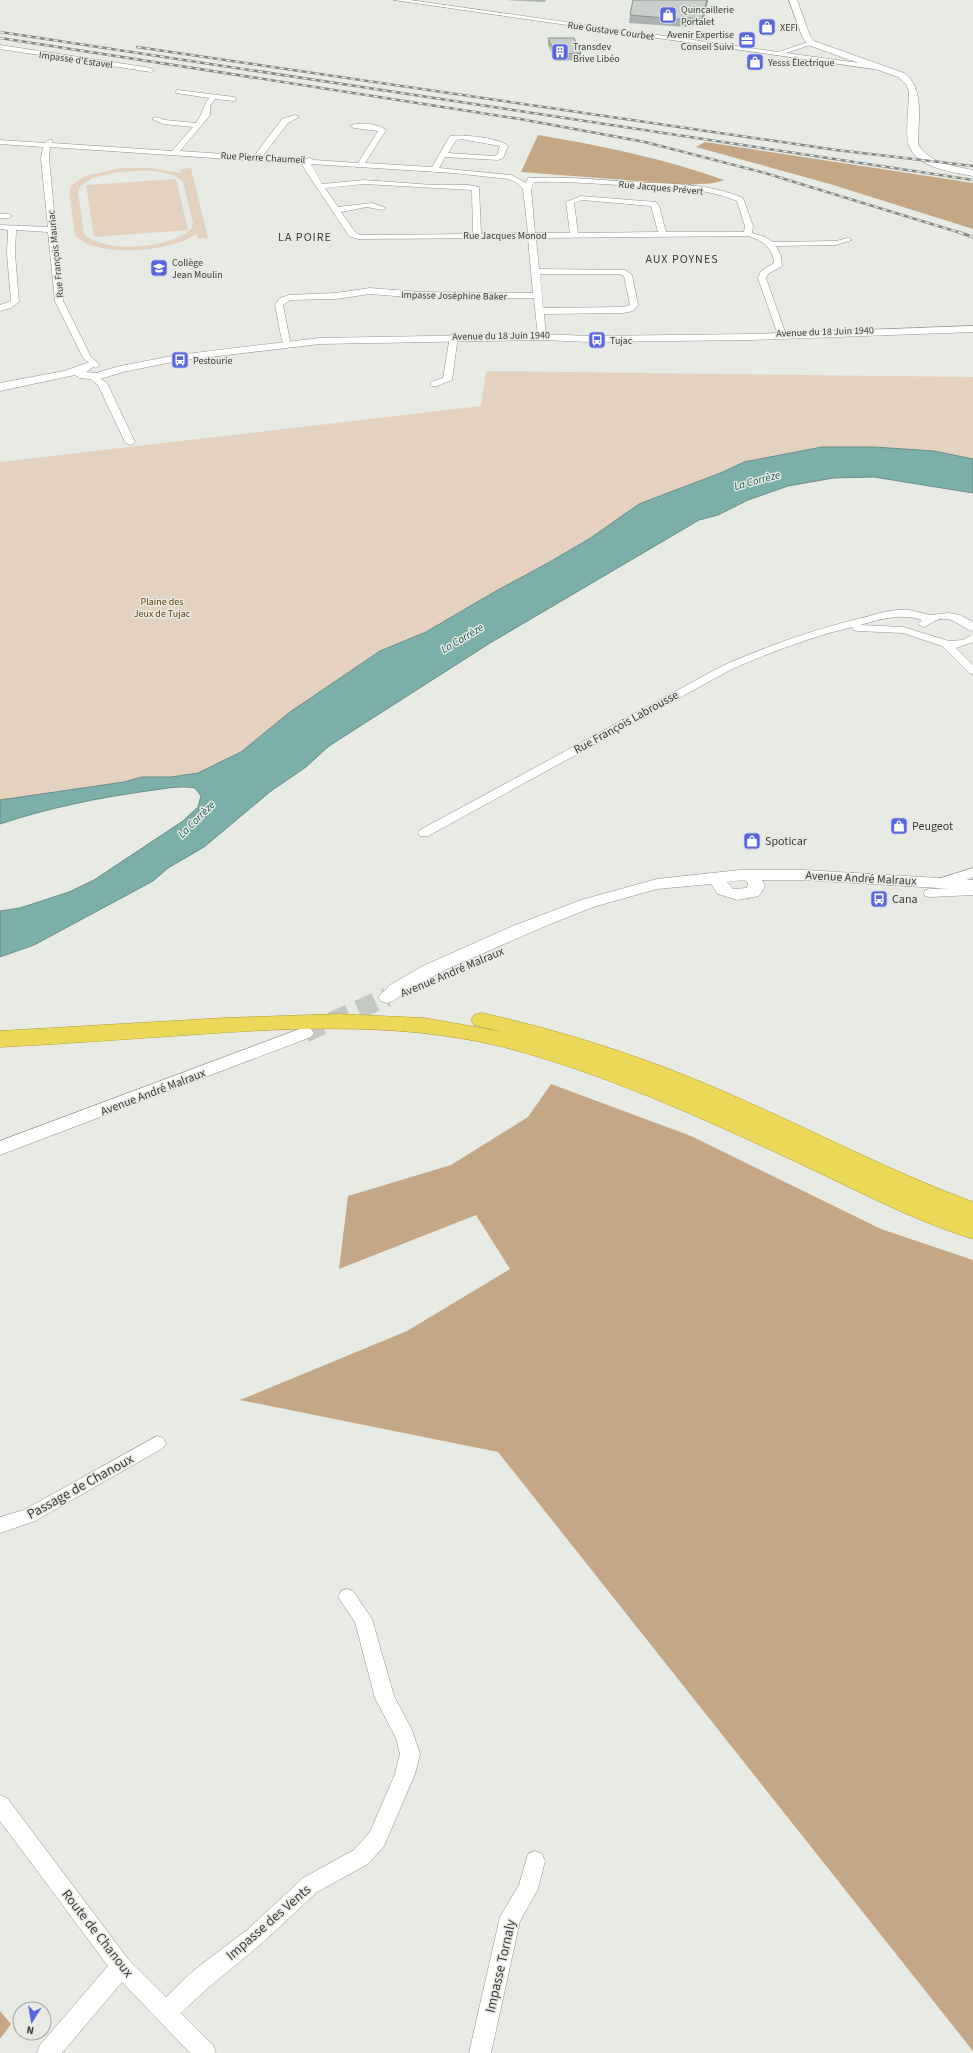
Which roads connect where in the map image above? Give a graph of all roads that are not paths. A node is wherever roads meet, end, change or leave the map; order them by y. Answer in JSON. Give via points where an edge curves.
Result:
{"nodes":[{"id":1,"x":397,"y":0,"type":"edge"},
{"id":2,"x":793,"y":0,"type":"edge"},
{"id":3,"x":811,"y":43,"type":"junction"},
{"id":4,"x":0,"y":48,"type":"edge"},
{"id":5,"x":777,"y":54,"type":"junction"},
{"id":6,"x":874,"y":67,"type":"junction"},
{"id":7,"x":151,"y":70,"type":"dead end"},
{"id":8,"x":178,"y":92,"type":"dead end"},
{"id":9,"x":213,"y":97,"type":"junction"},
{"id":10,"x":234,"y":99,"type":"dead end"},
{"id":11,"x":295,"y":117,"type":"dead end"},
{"id":12,"x":156,"y":119,"type":"dead end"},
{"id":13,"x":199,"y":125,"type":"junction"},
{"id":14,"x":354,"y":126,"type":"dead end"},
{"id":15,"x":0,"y":140,"type":"edge"},
{"id":16,"x":48,"y":144,"type":"junction"},
{"id":17,"x":176,"y":151,"type":"junction"},
{"id":18,"x":443,"y":155,"type":"junction"},
{"id":19,"x":257,"y":158,"type":"junction"},
{"id":20,"x":309,"y":160,"type":"junction"},
{"id":21,"x":361,"y":164,"type":"junction"},
{"id":22,"x":434,"y":169,"type":"junction"},
{"id":23,"x":973,"y":172,"type":"edge"},
{"id":24,"x":525,"y":179,"type":"junction"},
{"id":25,"x":320,"y":186,"type":"junction"},
{"id":26,"x":382,"y":208,"type":"dead end"},
{"id":27,"x":337,"y":210,"type":"junction"},
{"id":28,"x":0,"y":227,"type":"edge"},
{"id":29,"x":12,"y":228,"type":"junction"},
{"id":30,"x":52,"y":230,"type":"junction"},
{"id":31,"x":662,"y":233,"type":"junction"},
{"id":32,"x":574,"y":234,"type":"junction"},
{"id":33,"x":748,"y":234,"type":"junction"},
{"id":34,"x":477,"y":235,"type":"junction"},
{"id":35,"x":532,"y":235,"type":"junction"},
{"id":36,"x":848,"y":240,"type":"dead end"},
{"id":37,"x":772,"y":244,"type":"junction"},
{"id":38,"x":2,"y":254,"type":"dead end"},
{"id":39,"x":11,"y":254,"type":"junction"},
{"id":40,"x":536,"y":271,"type":"junction"},
{"id":41,"x":2,"y":283,"type":"dead end"},
{"id":42,"x":14,"y":283,"type":"junction"},
{"id":43,"x":538,"y":296,"type":"junction"},
{"id":44,"x":0,"y":308,"type":"edge"},
{"id":45,"x":540,"y":311,"type":"junction"},
{"id":46,"x":973,"y":327,"type":"edge"},
{"id":47,"x":781,"y":334,"type":"junction"},
{"id":48,"x":542,"y":335,"type":"junction"},
{"id":49,"x":454,"y":338,"type":"junction"},
{"id":50,"x":286,"y":341,"type":"junction"},
{"id":51,"x":95,"y":371,"type":"junction"},
{"id":52,"x":434,"y":384,"type":"dead end"},
{"id":53,"x":0,"y":387,"type":"edge"},
{"id":54,"x":0,"y":391,"type":"edge"},
{"id":55,"x":130,"y":442,"type":"dead end"},
{"id":56,"x":876,"y":618,"type":"junction"},
{"id":57,"x":930,"y":619,"type":"junction"},
{"id":58,"x":836,"y":628,"type":"junction"},
{"id":59,"x":973,"y":628,"type":"edge"},
{"id":60,"x":897,"y":629,"type":"junction"},
{"id":61,"x":930,"y":639,"type":"junction"},
{"id":62,"x":972,"y":640,"type":"edge"},
{"id":63,"x":946,"y":644,"type":"junction"},
{"id":64,"x":973,"y":671,"type":"edge"},
{"id":65,"x":424,"y":833,"type":"dead end"},
{"id":66,"x":973,"y":872,"type":"edge"},
{"id":67,"x":752,"y":882,"type":"junction"},
{"id":68,"x":943,"y":882,"type":"junction"},
{"id":69,"x":722,"y":884,"type":"junction"},
{"id":70,"x":973,"y":885,"type":"edge"},
{"id":71,"x":973,"y":891,"type":"edge"},
{"id":72,"x":930,"y":893,"type":"junction"},
{"id":73,"x":973,"y":896,"type":"edge"},
{"id":74,"x":0,"y":1024,"type":"edge"},
{"id":75,"x":305,"y":1033,"type":"tunnel mouth"},
{"id":76,"x":0,"y":1039,"type":"edge"},
{"id":77,"x":0,"y":1148,"type":"edge"},
{"id":78,"x":973,"y":1212,"type":"edge"},
{"id":79,"x":973,"y":1230,"type":"edge"},
{"id":80,"x":157,"y":1442,"type":"dead end"},
{"id":81,"x":0,"y":1524,"type":"edge"},
{"id":82,"x":347,"y":1597,"type":"dead end"},
{"id":83,"x":0,"y":1805,"type":"edge"},
{"id":84,"x":535,"y":1860,"type":"dead end"},
{"id":85,"x":121,"y":1966,"type":"junction"},
{"id":86,"x":165,"y":2013,"type":"junction"},
{"id":87,"x":48,"y":2053,"type":"edge"},
{"id":88,"x":205,"y":2053,"type":"edge"},
{"id":89,"x":480,"y":2053,"type":"edge"}],
"edges":[{"from":1,"to":5,"type":"street","name":"Rue Gustave Courbet"},
{"from":2,"to":3,"type":"street"},
{"from":3,"to":5,"type":"street"},
{"from":3,"to":6,"type":"street"},
{"from":4,"to":7,"type":"street","name":"Impasse d'Estavel"},
{"from":5,"to":6,"type":"street","name":"Rue Gustave Courbet"},
{"from":6,"to":23,"type":"street","via":[[900,75],[912,85],[913,144],[916,150],[942,165]]},
{"from":8,"to":9,"type":"street"},
{"from":9,"to":10,"type":"street"},
{"from":9,"to":13,"type":"street"},
{"from":11,"to":19,"type":"street","via":[[285,121]]},
{"from":12,"to":13,"type":"street"},
{"from":13,"to":17,"type":"street"},
{"from":14,"to":21,"type":"street","via":[[377,127],[382,130]]},
{"from":15,"to":16,"type":"street","name":"Rue Pierre Chaumeil"},
{"from":16,"to":17,"type":"street","name":"Rue Pierre Chaumeil"},
{"from":16,"to":19,"type":"street","name":"Rue Pierre Chaumeil"},
{"from":16,"to":30,"type":"street","name":"Rue François Mauriac","via":[[45,159]]},
{"from":17,"to":19,"type":"street","name":"Rue Pierre Chaumeil"},
{"from":18,"to":18,"type":"street","via":[[453,138],[457,137],[504,146],[500,156],[495,158]]},
{"from":18,"to":22,"type":"street"},
{"from":19,"to":20,"type":"street","name":"Rue Pierre Chaumeil"},
{"from":20,"to":21,"type":"street","name":"Rue Pierre Chaumeil"},
{"from":20,"to":25,"type":"street","name":"Rue Jacques Monod","via":[[306,166]]},
{"from":21,"to":22,"type":"street","name":"Rue Pierre Chaumeil"},
{"from":22,"to":24,"type":"street","name":"Rue Pierre Chaumeil"},
{"from":24,"to":33,"type":"street","name":"Rue Jacques Prévert","via":[[680,187],[731,196],[740,200],[742,204],[749,226]]},
{"from":24,"to":35,"type":"street"},
{"from":25,"to":27,"type":"street","name":"Rue Jacques Monod"},
{"from":25,"to":34,"type":"street","via":[[364,182],[476,189]]},
{"from":26,"to":27,"type":"street","via":[[372,205]]},
{"from":27,"to":34,"type":"street","name":"Rue Jacques Monod","via":[[352,234],[359,237]]},
{"from":28,"to":29,"type":"street"},
{"from":29,"to":30,"type":"street"},
{"from":29,"to":39,"type":"street"},
{"from":30,"to":51,"type":"street","name":"Rue François Mauriac","via":[[60,301]]},
{"from":31,"to":32,"type":"street","name":"Rue Jacques Monod"},
{"from":31,"to":32,"type":"street","via":[[653,204],[581,198],[570,202]]},
{"from":31,"to":33,"type":"street","name":"Rue Jacques Monod"},
{"from":32,"to":35,"type":"street","name":"Rue Jacques Monod"},
{"from":33,"to":37,"type":"street"},
{"from":34,"to":35,"type":"street","name":"Rue Jacques Monod"},
{"from":35,"to":40,"type":"street"},
{"from":36,"to":37,"type":"street","via":[[836,243]]},
{"from":37,"to":47,"type":"street","via":[[779,263],[764,273],[762,278]]},
{"from":38,"to":39,"type":"street"},
{"from":39,"to":42,"type":"street"},
{"from":40,"to":43,"type":"street"},
{"from":40,"to":45,"type":"street","via":[[622,272],[628,275],[634,305],[623,310]]},
{"from":41,"to":42,"type":"street"},
{"from":42,"to":44,"type":"street","via":[[15,302]]},
{"from":43,"to":45,"type":"street"},
{"from":43,"to":50,"type":"street","name":"Impasse Joséphine Baker","via":[[421,295],[370,291],[336,296],[305,296],[283,300],[279,305]]},
{"from":45,"to":48,"type":"street"},
{"from":46,"to":47,"type":"street","name":"Avenue du 18 Juin 1940"},
{"from":47,"to":48,"type":"street","name":"Avenue du 18 Juin 1940"},
{"from":47,"to":48,"type":"street","name":"Avenue du 18 Juin 1940","via":[[629,338]]},
{"from":48,"to":49,"type":"street","name":"Avenue du 18 Juin 1940"},
{"from":49,"to":50,"type":"street","name":"Avenue du 18 Juin 1940"},
{"from":49,"to":51,"type":"street","name":"Avenue du 18 Juin 1940","via":[[320,341],[217,352]]},
{"from":49,"to":52,"type":"street","via":[[447,380]]},
{"from":50,"to":51,"type":"street","name":"Avenue du 18 Juin 1940","via":[[240,345]]},
{"from":51,"to":53,"type":"street","name":"Avenue du 18 Juin 1940"},
{"from":51,"to":54,"type":"street","name":"Avenue du 18 Juin 1940"},
{"from":51,"to":55,"type":"street","name":"Rue François Mauriac"},
{"from":56,"to":57,"type":"street","name":"Rue François Labrousse","via":[[905,613]]},
{"from":56,"to":58,"type":"street","name":"Rue François Labrousse"},
{"from":56,"to":60,"type":"street","name":"Rue François Labrousse"},
{"from":57,"to":59,"type":"street","name":"Rue François Labrousse","via":[[946,616],[962,620]]},
{"from":57,"to":61,"type":"street","via":[[922,626],[925,635]]},
{"from":58,"to":60,"type":"street","name":"Rue François Labrousse"},
{"from":58,"to":65,"type":"street","name":"Rue François Labrousse","via":[[761,652],[728,667]]},
{"from":60,"to":61,"type":"street","name":"Rue François Labrousse"},
{"from":61,"to":63,"type":"street","name":"Rue François Labrousse"},
{"from":62,"to":63,"type":"street","name":"Rue François Labrousse","via":[[960,644]]},
{"from":63,"to":64,"type":"street","name":"Rue François Labrousse"},
{"from":66,"to":68,"type":"street"},
{"from":67,"to":68,"type":"street","name":"Avenue André Malraux","via":[[796,875]]},
{"from":67,"to":69,"type":"street","via":[[728,875],[722,876]]},
{"from":67,"to":72,"type":"street","name":"Avenue André Malraux","via":[[764,886]]},
{"from":68,"to":70,"type":"street","name":"Avenue André Malraux"},
{"from":69,"to":69,"type":"street","name":"Avenue André Malraux","via":[[657,884],[584,904],[443,964],[399,986],[387,997],[406,993],[578,918],[612,906]]},
{"from":71,"to":72,"type":"street","name":"Avenue André Malraux"},
{"from":72,"to":73,"type":"street","name":"Avenue André Malraux"},
{"from":74,"to":78,"type":"highway","via":[[297,1007],[379,1007],[464,1016],[545,1034],[663,1074],[882,1174]]},
{"from":75,"to":77,"type":"street","name":"Avenue André Malraux"},
{"from":76,"to":79,"type":"highway","via":[[290,1021],[392,1022],[506,1040],[576,1060],[657,1090]]},
{"from":80,"to":81,"type":"street","name":"Passage de Chanoux","via":[[29,1516]]},
{"from":82,"to":86,"type":"street","name":"Impasse des Vents","via":[[363,1619],[385,1698],[406,1736],[410,1754],[405,1774],[377,1839],[361,1857],[310,1885]]},
{"from":83,"to":85,"type":"street","name":"Route de Chanoux"},
{"from":84,"to":89,"type":"street","name":"Impasse Tornaly","via":[[528,1888],[510,1917]]},
{"from":85,"to":86,"type":"street","name":"Route de Chanoux"},
{"from":85,"to":87,"type":"street"},
{"from":86,"to":88,"type":"street","name":"Route de Chanoux"}]}
